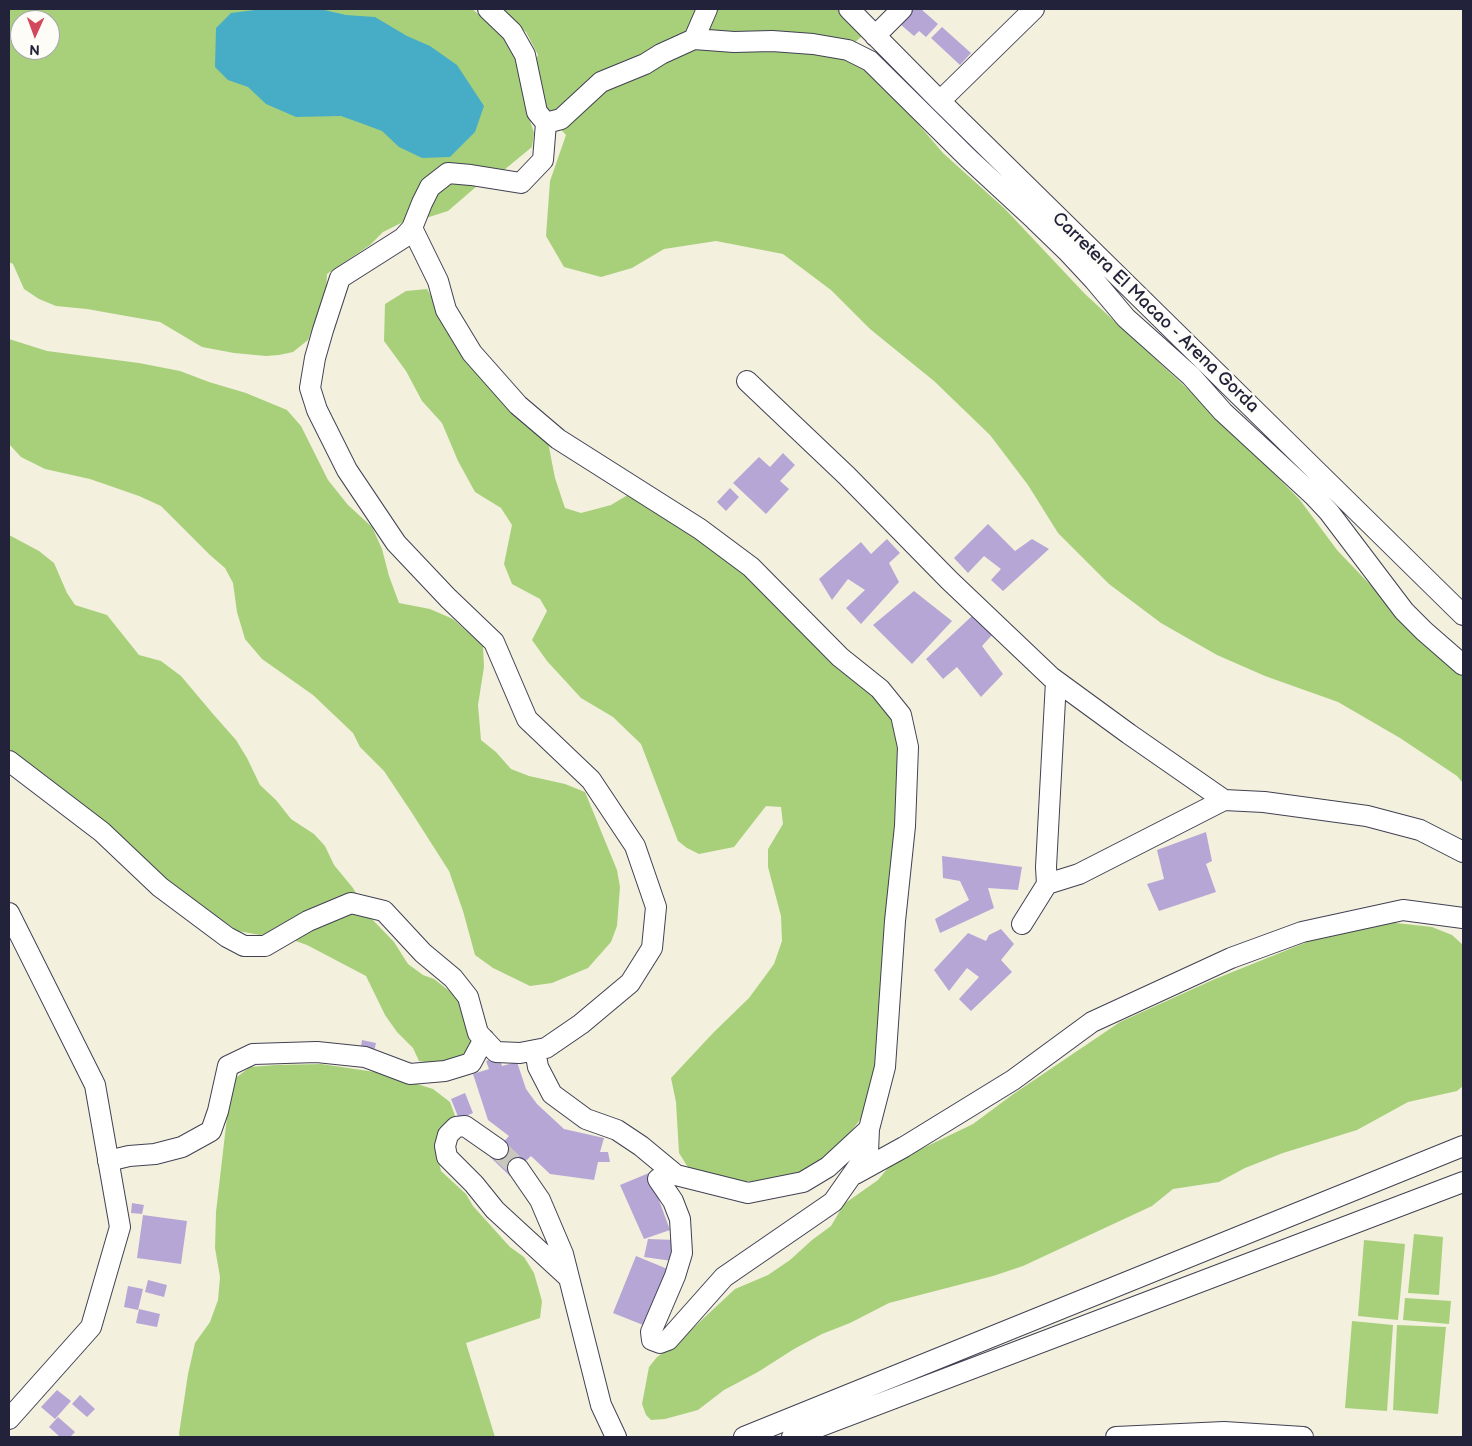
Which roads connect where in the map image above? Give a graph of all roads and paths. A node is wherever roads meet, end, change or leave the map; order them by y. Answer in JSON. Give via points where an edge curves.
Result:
{"nodes":[{"id":1,"x":488,"y":9,"type":"edge"},
{"id":2,"x":706,"y":9,"type":"edge"},
{"id":3,"x":849,"y":9,"type":"edge"},
{"id":4,"x":902,"y":9,"type":"edge"},
{"id":5,"x":1034,"y":9,"type":"edge"},
{"id":6,"x":876,"y":36,"type":"junction"},
{"id":7,"x":694,"y":39,"type":"junction"},
{"id":8,"x":940,"y":101,"type":"junction"},
{"id":9,"x":546,"y":123,"type":"junction"},
{"id":10,"x":412,"y":228,"type":"junction"},
{"id":11,"x":747,"y":381,"type":"dead end"},
{"id":12,"x":1463,"y":615,"type":"edge"},
{"id":13,"x":1463,"y":664,"type":"edge"},
{"id":14,"x":1056,"y":681,"type":"junction"},
{"id":15,"x":9,"y":761,"type":"edge"},
{"id":16,"x":1224,"y":800,"type":"junction"},
{"id":17,"x":1463,"y":852,"type":"edge"},
{"id":18,"x":1047,"y":884,"type":"junction"},
{"id":19,"x":9,"y":913,"type":"edge"},
{"id":20,"x":1463,"y":918,"type":"edge"},
{"id":21,"x":1022,"y":924,"type":"dead end"},
{"id":22,"x":484,"y":1039,"type":"junction"},
{"id":23,"x":535,"y":1050,"type":"junction"},
{"id":24,"x":869,"y":1129,"type":"junction"},
{"id":25,"x":1463,"y":1146,"type":"edge"},
{"id":26,"x":498,"y":1149,"type":"tunnel mouth"},
{"id":27,"x":108,"y":1161,"type":"junction"},
{"id":28,"x":518,"y":1168,"type":"tunnel mouth"},
{"id":29,"x":851,"y":1176,"type":"junction"},
{"id":30,"x":658,"y":1179,"type":"dead end"},
{"id":31,"x":1463,"y":1182,"type":"edge"},
{"id":32,"x":569,"y":1278,"type":"junction"},
{"id":33,"x":9,"y":1419,"type":"edge"},
{"id":34,"x":1192,"y":1435,"type":"edge"},
{"id":35,"x":1274,"y":1436,"type":"edge"},
{"id":36,"x":616,"y":1437,"type":"edge"},
{"id":37,"x":744,"y":1437,"type":"edge"},
{"id":38,"x":792,"y":1437,"type":"edge"},
{"id":39,"x":1116,"y":1437,"type":"edge"},
{"id":40,"x":1303,"y":1437,"type":"edge"}],
"edges":[{"from":1,"to":9,"type":"street","via":[[512,32],[524,55],[536,112]]},
{"from":2,"to":7,"type":"street"},
{"from":3,"to":6,"type":"street","name":"Carretera El Macao - Arena Gorda"},
{"from":4,"to":6,"type":"street"},
{"from":5,"to":8,"type":"street"},
{"from":6,"to":8,"type":"street","name":"Carretera El Macao - Arena Gorda"},
{"from":7,"to":9,"type":"street","via":[[601,82],[561,119]]},
{"from":7,"to":13,"type":"street","via":[[813,44],[848,50],[870,61],[1054,238],[1126,318],[1191,376],[1223,412],[1314,496],[1404,611]]},
{"from":8,"to":12,"type":"street","name":"Carretera El Macao - Arena Gorda"},
{"from":9,"to":10,"type":"street","via":[[543,160],[521,183],[448,173],[430,187]]},
{"from":10,"to":23,"type":"street","via":[[403,238],[340,278],[318,349],[310,388],[317,410],[347,470],[396,542],[494,642],[528,719],[591,780],[635,846],[656,907],[652,948],[630,983],[581,1024],[546,1048]]},
{"from":10,"to":24,"type":"street","via":[[438,281],[446,310],[472,353],[518,405],[558,440],[700,529],[750,567],[840,657],[880,689],[901,715],[908,747],[905,826],[895,921],[886,1067]]},
{"from":11,"to":14,"type":"street"},
{"from":14,"to":16,"type":"street"},
{"from":14,"to":18,"type":"street"},
{"from":15,"to":22,"type":"street","via":[[102,832],[160,886],[244,946],[265,946],[308,921],[351,903],[384,911],[423,953],[453,978],[468,997],[478,1032]]},
{"from":16,"to":17,"type":"street","via":[[1367,816],[1420,830]]},
{"from":16,"to":18,"type":"street","via":[[1079,874]]},
{"from":18,"to":21,"type":"street"},
{"from":19,"to":27,"type":"street","via":[[95,1086]]},
{"from":20,"to":29,"type":"street","via":[[1403,910],[1302,932],[1231,958],[1092,1022],[1012,1080]]},
{"from":22,"to":23,"type":"street","via":[[496,1052]]},
{"from":22,"to":27,"type":"street","via":[[471,1063],[410,1074],[365,1057],[317,1052],[253,1054],[228,1066],[211,1131],[182,1147]]},
{"from":23,"to":24,"type":"street","via":[[538,1067],[552,1094],[586,1119],[617,1130],[676,1175],[748,1193],[803,1182],[828,1167]]},
{"from":24,"to":29,"type":"street","via":[[868,1152]]},
{"from":25,"to":37,"type":"street"},
{"from":26,"to":32,"type":"street","via":[[465,1126],[456,1127],[448,1135],[445,1146],[447,1157],[495,1210]]},
{"from":27,"to":33,"type":"street","via":[[120,1227],[91,1327]]},
{"from":28,"to":32,"type":"street","via":[[540,1200],[563,1254]]},
{"from":29,"to":30,"type":"street","via":[[833,1202],[724,1277],[668,1340],[660,1343],[652,1340],[651,1332],[676,1276],[682,1253],[680,1220],[673,1201]]},
{"from":31,"to":38,"type":"street"},
{"from":32,"to":36,"type":"street","via":[[601,1405]]},
{"from":34,"to":35,"type":"street","via":[[1224,1432]]},
{"from":34,"to":39,"type":"street"},
{"from":35,"to":40,"type":"street"}]}
